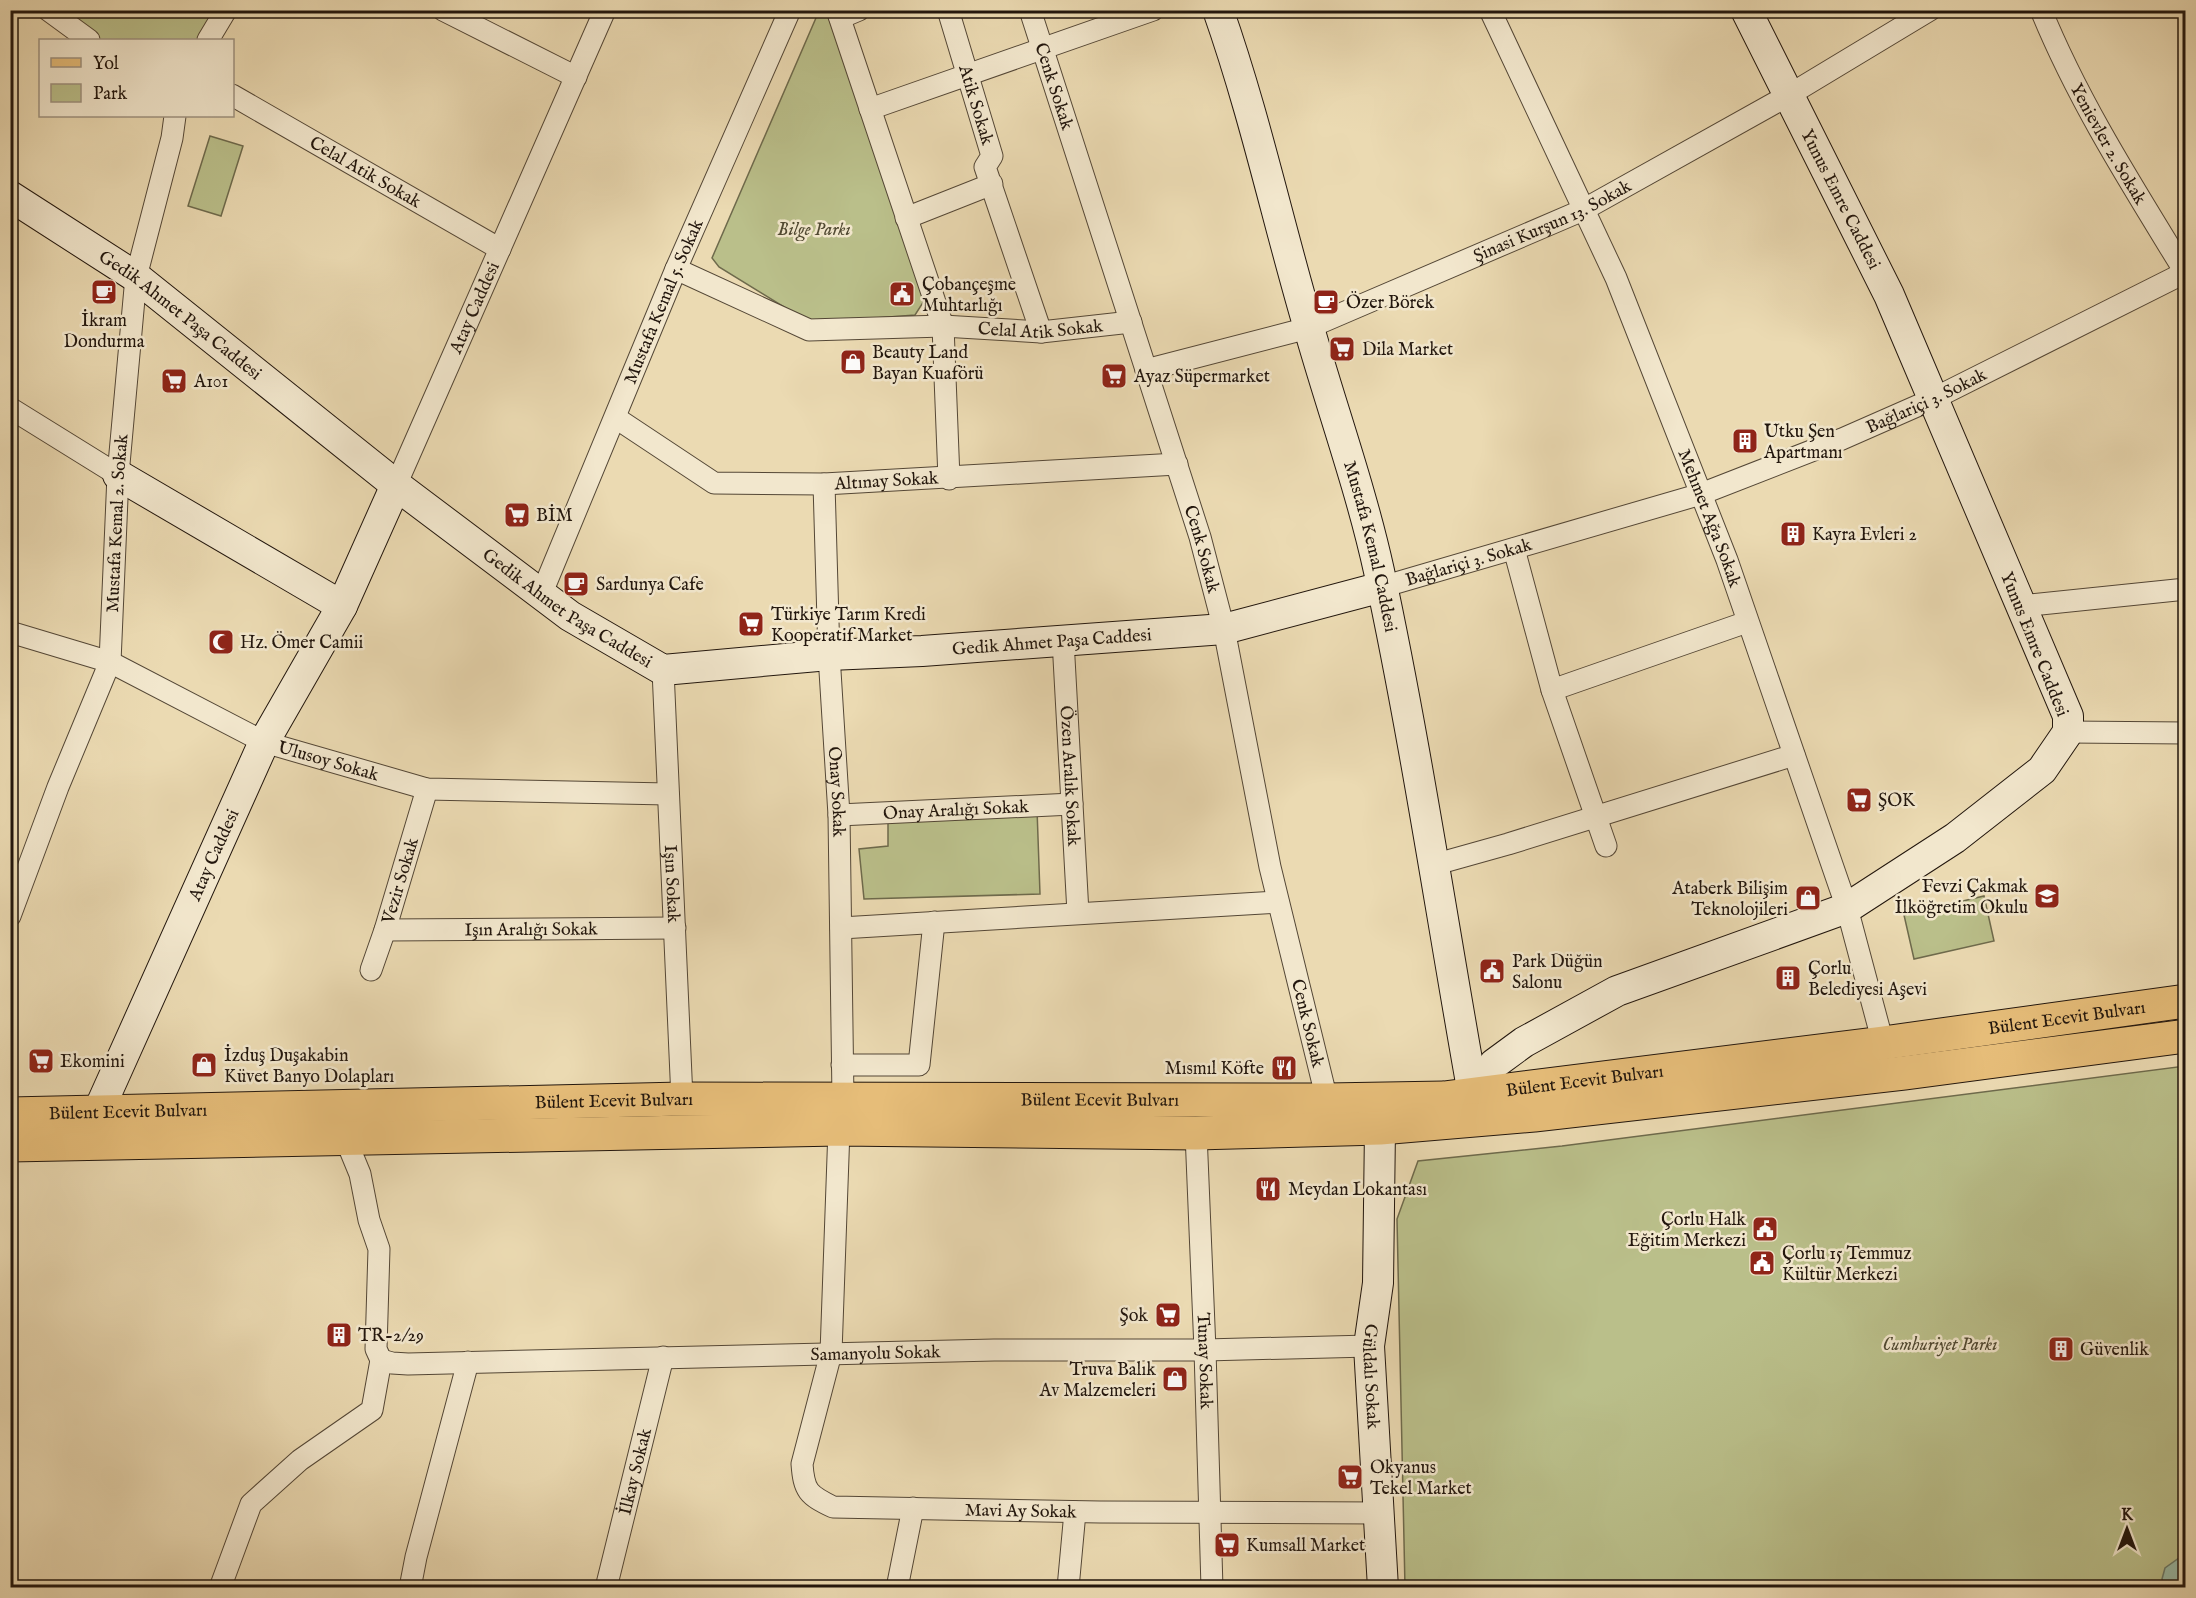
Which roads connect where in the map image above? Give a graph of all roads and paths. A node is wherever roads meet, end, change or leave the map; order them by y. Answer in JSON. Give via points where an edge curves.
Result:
{"nodes":[{"id":1,"x":48,"y":10,"type":"edge"},
{"id":2,"x":226,"y":10,"type":"edge"},
{"id":3,"x":442,"y":10,"type":"edge"},
{"id":4,"x":605,"y":10,"type":"edge"},
{"id":5,"x":790,"y":10,"type":"edge"},
{"id":6,"x":948,"y":10,"type":"edge"},
{"id":7,"x":1030,"y":10,"type":"edge"},
{"id":8,"x":1153,"y":10,"type":"edge"},
{"id":9,"x":1218,"y":10,"type":"edge"},
{"id":10,"x":1490,"y":10,"type":"edge"},
{"id":11,"x":1746,"y":10,"type":"edge"},
{"id":12,"x":1930,"y":10,"type":"edge"},
{"id":13,"x":2042,"y":10,"type":"edge"},
{"id":14,"x":845,"y":13,"type":"edge"},
{"id":15,"x":1122,"y":15,"type":"edge"},
{"id":16,"x":88,"y":39,"type":"edge"},
{"id":17,"x":209,"y":39,"type":"edge"},
{"id":18,"x":1042,"y":49,"type":"junction"},
{"id":19,"x":968,"y":75,"type":"junction"},
{"id":20,"x":576,"y":77,"type":"junction"},
{"id":21,"x":1789,"y":95,"type":"junction"},
{"id":22,"x":234,"y":96,"type":"edge"},
{"id":23,"x":870,"y":109,"type":"junction"},
{"id":24,"x":175,"y":117,"type":"edge"},
{"id":25,"x":992,"y":184,"type":"junction"},
{"id":26,"x":10,"y":196,"type":"edge"},
{"id":27,"x":1583,"y":210,"type":"junction"},
{"id":28,"x":906,"y":218,"type":"junction"},
{"id":29,"x":500,"y":249,"type":"junction"},
{"id":30,"x":676,"y":269,"type":"junction"},
{"id":31,"x":2185,"y":272,"type":"edge"},
{"id":32,"x":136,"y":277,"type":"junction"},
{"id":33,"x":1131,"y":322,"type":"junction"},
{"id":34,"x":943,"y":326,"type":"junction"},
{"id":35,"x":1308,"y":328,"type":"junction"},
{"id":36,"x":1041,"y":332,"type":"junction"},
{"id":37,"x":1146,"y":370,"type":"junction"},
{"id":38,"x":1933,"y":399,"type":"junction"},
{"id":39,"x":11,"y":408,"type":"edge"},
{"id":40,"x":616,"y":418,"type":"junction"},
{"id":41,"x":1176,"y":464,"type":"junction"},
{"id":42,"x":118,"y":475,"type":"junction"},
{"id":43,"x":949,"y":479,"type":"junction"},
{"id":44,"x":824,"y":484,"type":"junction"},
{"id":45,"x":396,"y":485,"type":"junction"},
{"id":46,"x":1701,"y":494,"type":"junction"},
{"id":47,"x":1514,"y":549,"type":"junction"},
{"id":48,"x":1382,"y":587,"type":"junction"},
{"id":49,"x":2186,"y":589,"type":"edge"},
{"id":50,"x":541,"y":595,"type":"junction"},
{"id":51,"x":342,"y":606,"type":"junction"},
{"id":52,"x":2021,"y":606,"type":"junction"},
{"id":53,"x":1747,"y":622,"type":"junction"},
{"id":54,"x":1224,"y":629,"type":"junction"},
{"id":55,"x":10,"y":632,"type":"edge"},
{"id":56,"x":1063,"y":640,"type":"junction"},
{"id":57,"x":829,"y":655,"type":"junction"},
{"id":58,"x":110,"y":662,"type":"junction"},
{"id":59,"x":663,"y":670,"type":"junction"},
{"id":60,"x":1552,"y":690,"type":"junction"},
{"id":61,"x":2067,"y":732,"type":"junction"},
{"id":62,"x":2186,"y":733,"type":"edge"},
{"id":63,"x":264,"y":742,"type":"junction"},
{"id":64,"x":1794,"y":755,"type":"junction"},
{"id":65,"x":427,"y":789,"type":"junction"},
{"id":66,"x":669,"y":794,"type":"junction"},
{"id":67,"x":1072,"y":804,"type":"junction"},
{"id":68,"x":839,"y":815,"type":"junction"},
{"id":69,"x":1596,"y":816,"type":"junction"},
{"id":70,"x":1606,"y":846,"type":"dead end"},
{"id":71,"x":1433,"y":865,"type":"junction"},
{"id":72,"x":1278,"y":902,"type":"junction"},
{"id":73,"x":1847,"y":908,"type":"junction"},
{"id":74,"x":1078,"y":913,"type":"junction"},
{"id":75,"x":10,"y":916,"type":"edge"},
{"id":76,"x":934,"y":922,"type":"junction"},
{"id":77,"x":675,"y":928,"type":"junction"},
{"id":78,"x":841,"y":928,"type":"junction"},
{"id":79,"x":385,"y":930,"type":"junction"},
{"id":80,"x":371,"y":970,"type":"dead end"},
{"id":81,"x":2186,"y":1002,"type":"edge"},
{"id":82,"x":2186,"y":1036,"type":"edge"},
{"id":83,"x":1883,"y":1043,"type":"junction"},
{"id":84,"x":842,"y":1065,"type":"junction"},
{"id":85,"x":682,"y":1099,"type":"junction"},
{"id":86,"x":1464,"y":1104,"type":"junction"},
{"id":87,"x":98,"y":1112,"type":"junction"},
{"id":88,"x":10,"y":1114,"type":"edge"},
{"id":89,"x":841,"y":1114,"type":"junction"},
{"id":90,"x":1329,"y":1115,"type":"junction"},
{"id":91,"x":1380,"y":1128,"type":"junction"},
{"id":92,"x":1196,"y":1133,"type":"junction"},
{"id":93,"x":346,"y":1140,"type":"junction"},
{"id":94,"x":10,"y":1145,"type":"edge"},
{"id":95,"x":1370,"y":1346,"type":"junction"},
{"id":96,"x":1205,"y":1350,"type":"junction"},
{"id":97,"x":831,"y":1353,"type":"junction"},
{"id":98,"x":663,"y":1357,"type":"junction"},
{"id":99,"x":381,"y":1360,"type":"junction"},
{"id":100,"x":468,"y":1362,"type":"junction"},
{"id":101,"x":913,"y":1508,"type":"junction"},
{"id":102,"x":1208,"y":1511,"type":"junction"},
{"id":103,"x":1075,"y":1512,"type":"junction"},
{"id":104,"x":1379,"y":1513,"type":"junction"},
{"id":105,"x":220,"y":1587,"type":"edge"},
{"id":106,"x":410,"y":1587,"type":"edge"},
{"id":107,"x":606,"y":1587,"type":"edge"},
{"id":108,"x":897,"y":1587,"type":"edge"},
{"id":109,"x":1068,"y":1587,"type":"edge"},
{"id":110,"x":1212,"y":1587,"type":"edge"},
{"id":111,"x":1383,"y":1587,"type":"edge"}],
"edges":[{"from":1,"to":16,"type":"street"},
{"from":2,"to":17,"type":"street"},
{"from":3,"to":20,"type":"street"},
{"from":4,"to":20,"type":"street","name":"Atay Caddesi"},
{"from":5,"to":30,"type":"street","name":"Mustafa Kemal 5. Sokak"},
{"from":6,"to":19,"type":"street","name":"Atik Sokak"},
{"from":7,"to":18,"type":"street","name":"Cenk Sokak"},
{"from":8,"to":15,"type":"street"},
{"from":9,"to":35,"type":"street","name":"Mustafa Kemal Caddesi"},
{"from":10,"to":27,"type":"street","name":"Mehmet Ağa Sokak"},
{"from":11,"to":21,"type":"street","name":"Yunus Emre Caddesi"},
{"from":12,"to":21,"type":"street","name":"Şinasi Kurşun 13. Sokak"},
{"from":13,"to":31,"type":"street","name":"Yenievler 2. Sokak","via":[[2060,55],[2118,163]]},
{"from":14,"to":23,"type":"street"},
{"from":15,"to":18,"type":"street"},
{"from":18,"to":19,"type":"street"},
{"from":18,"to":33,"type":"street","name":"Cenk Sokak"},
{"from":19,"to":23,"type":"street"},
{"from":19,"to":25,"type":"street","name":"Atik Sokak","via":[[992,156],[985,167]]},
{"from":20,"to":29,"type":"street","name":"Atay Caddesi"},
{"from":21,"to":27,"type":"street","name":"Şinasi Kurşun 13. Sokak"},
{"from":21,"to":38,"type":"street","name":"Yunus Emre Caddesi","via":[[1889,295]]},
{"from":22,"to":29,"type":"street","name":"Celal Atik Sokak"},
{"from":23,"to":28,"type":"street"},
{"from":24,"to":32,"type":"street","name":"Mustafa Kemal 2. Sokak"},
{"from":25,"to":28,"type":"street"},
{"from":25,"to":36,"type":"street","name":"Atik Sokak"},
{"from":26,"to":32,"type":"street","name":"Gedik Ahmet Paşa Caddesi"},
{"from":27,"to":35,"type":"street","name":"Şinasi Kurşun 13. Sokak"},
{"from":27,"to":46,"type":"street","name":"Mehmet Ağa Sokak","via":[[1616,278]]},
{"from":28,"to":34,"type":"street"},
{"from":29,"to":45,"type":"street","name":"Atay Caddesi"},
{"from":30,"to":34,"type":"street","name":"Celal Atik Sokak","via":[[809,330]]},
{"from":30,"to":40,"type":"street","name":"Mustafa Kemal 5. Sokak"},
{"from":31,"to":38,"type":"street","name":"Bağlariçi 3. Sokak"},
{"from":32,"to":42,"type":"street","name":"Mustafa Kemal 2. Sokak"},
{"from":32,"to":45,"type":"street","name":"Gedik Ahmet Paşa Caddesi"},
{"from":33,"to":36,"type":"street","name":"Celal Atik Sokak"},
{"from":33,"to":37,"type":"street","name":"Cenk Sokak"},
{"from":34,"to":36,"type":"street","name":"Celal Atik Sokak"},
{"from":34,"to":43,"type":"street"},
{"from":35,"to":37,"type":"street","name":"Şinasi Kurşun 13. Sokak"},
{"from":35,"to":48,"type":"street","name":"Mustafa Kemal Caddesi","via":[[1335,411]]},
{"from":37,"to":41,"type":"street","name":"Cenk Sokak"},
{"from":38,"to":46,"type":"street","name":"Bağlariçi 3. Sokak"},
{"from":38,"to":52,"type":"street","name":"Yunus Emre Caddesi"},
{"from":39,"to":42,"type":"street"},
{"from":40,"to":44,"type":"street","name":"Altınay Sokak","via":[[714,483]]},
{"from":40,"to":50,"type":"street","name":"Mustafa Kemal 5. Sokak"},
{"from":41,"to":43,"type":"street","name":"Altınay Sokak"},
{"from":41,"to":54,"type":"street","name":"Cenk Sokak"},
{"from":42,"to":51,"type":"street"},
{"from":42,"to":58,"type":"street","name":"Mustafa Kemal 2. Sokak"},
{"from":43,"to":44,"type":"street","name":"Altınay Sokak"},
{"from":44,"to":57,"type":"street","name":"Onay Sokak"},
{"from":45,"to":50,"type":"street","name":"Gedik Ahmet Paşa Caddesi"},
{"from":45,"to":51,"type":"street","name":"Atay Caddesi"},
{"from":46,"to":47,"type":"street","name":"Bağlariçi 3. Sokak"},
{"from":46,"to":53,"type":"street","name":"Mehmet Ağa Sokak"},
{"from":47,"to":48,"type":"street","name":"Bağlariçi 3. Sokak"},
{"from":47,"to":60,"type":"street"},
{"from":48,"to":54,"type":"street","name":"Gedik Ahmet Paşa Caddesi"},
{"from":48,"to":71,"type":"street","name":"Mustafa Kemal Caddesi"},
{"from":49,"to":52,"type":"street"},
{"from":50,"to":59,"type":"street","name":"Gedik Ahmet Paşa Caddesi"},
{"from":51,"to":63,"type":"street","name":"Atay Caddesi"},
{"from":52,"to":61,"type":"street","name":"Yunus Emre Caddesi","via":[[2067,716]]},
{"from":53,"to":60,"type":"street"},
{"from":53,"to":64,"type":"street","name":"Mehmet Ağa Sokak"},
{"from":54,"to":56,"type":"street","name":"Gedik Ahmet Paşa Caddesi"},
{"from":54,"to":72,"type":"street","name":"Cenk Sokak"},
{"from":55,"to":58,"type":"street","name":"Ulusoy Sokak"},
{"from":56,"to":57,"type":"street","name":"Gedik Ahmet Paşa Caddesi"},
{"from":56,"to":67,"type":"street","name":"Özen Aralık Sokak"},
{"from":57,"to":59,"type":"street","name":"Gedik Ahmet Paşa Caddesi"},
{"from":57,"to":68,"type":"street","name":"Onay Sokak"},
{"from":58,"to":63,"type":"street","name":"Ulusoy Sokak"},
{"from":58,"to":75,"type":"street","name":"Mustafa Kemal 2. Sokak"},
{"from":59,"to":66,"type":"street","name":"Işın Sokak"},
{"from":60,"to":69,"type":"street"},
{"from":61,"to":62,"type":"street"},
{"from":61,"to":73,"type":"street","name":"Yunus Emre Caddesi","via":[[2042,770],[1955,838]]},
{"from":63,"to":65,"type":"street","name":"Ulusoy Sokak"},
{"from":63,"to":87,"type":"street","name":"Atay Caddesi"},
{"from":64,"to":69,"type":"street"},
{"from":64,"to":73,"type":"street","name":"Mehmet Ağa Sokak"},
{"from":65,"to":66,"type":"street","name":"Ulusoy Sokak"},
{"from":65,"to":79,"type":"street","name":"Vezir Sokak"},
{"from":66,"to":77,"type":"street","name":"Işın Sokak"},
{"from":67,"to":68,"type":"street","name":"Onay Aralığı Sokak"},
{"from":67,"to":74,"type":"street","name":"Özen Aralık Sokak"},
{"from":68,"to":78,"type":"street","name":"Onay Sokak"},
{"from":69,"to":70,"type":"street"},
{"from":69,"to":71,"type":"street"},
{"from":71,"to":86,"type":"street","name":"Mustafa Kemal Caddesi"},
{"from":72,"to":74,"type":"street"},
{"from":72,"to":90,"type":"street","name":"Cenk Sokak"},
{"from":73,"to":83,"type":"street","name":"Mehmet Ağa Sokak"},
{"from":73,"to":86,"type":"street","name":"Yunus Emre Caddesi","via":[[1617,991],[1524,1042],[1494,1064]]},
{"from":74,"to":76,"type":"street"},
{"from":76,"to":78,"type":"street"},
{"from":76,"to":84,"type":"street","via":[[919,1065]]},
{"from":77,"to":79,"type":"street","name":"Işın Aralığı Sokak"},
{"from":77,"to":85,"type":"street","name":"Işın Sokak"},
{"from":78,"to":84,"type":"street","name":"Onay Sokak"},
{"from":79,"to":80,"type":"street","name":"Vezir Sokak"},
{"from":81,"to":83,"type":"main road","name":"Bülent Ecevit Bulvarı"},
{"from":82,"to":86,"type":"main road","name":"Bülent Ecevit Bulvarı","via":[[1904,1073]]},
{"from":83,"to":86,"type":"main road","name":"Bülent Ecevit Bulvarı"},
{"from":84,"to":89,"type":"street","name":"Onay Sokak"},
{"from":85,"to":87,"type":"main road","name":"Bülent Ecevit Bulvarı"},
{"from":85,"to":89,"type":"main road","name":"Bülent Ecevit Bulvarı"},
{"from":86,"to":90,"type":"main road","name":"Bülent Ecevit Bulvarı"},
{"from":86,"to":91,"type":"main road"},
{"from":87,"to":88,"type":"main road","name":"Bülent Ecevit Bulvarı"},
{"from":89,"to":90,"type":"main road","name":"Bülent Ecevit Bulvarı"},
{"from":89,"to":92,"type":"main road","name":"Bülent Ecevit Bulvarı"},
{"from":89,"to":93,"type":"main road","name":"Bülent Ecevit Bulvarı"},
{"from":89,"to":97,"type":"street","name":"Onay Sokak"},
{"from":90,"to":91,"type":"main road"},
{"from":90,"to":92,"type":"main road","name":"Bülent Ecevit Bulvarı"},
{"from":91,"to":95,"type":"street","name":"Güldalı Sokak","via":[[1378,1282]]},
{"from":92,"to":96,"type":"street","name":"Tunay Sokak"},
{"from":93,"to":94,"type":"main road","name":"Bülent Ecevit Bulvarı"},
{"from":93,"to":99,"type":"street","via":[[360,1174],[379,1249],[376,1349]]},
{"from":95,"to":96,"type":"street","name":"Samanyolu Sokak"},
{"from":95,"to":104,"type":"street","name":"Güldalı Sokak"},
{"from":96,"to":97,"type":"street","name":"Samanyolu Sokak"},
{"from":96,"to":102,"type":"street","name":"Tunay Sokak"},
{"from":97,"to":98,"type":"street","name":"Samanyolu Sokak"},
{"from":97,"to":101,"type":"street","name":"Mavi Ay Sokak","via":[[802,1464],[803,1481],[813,1497],[832,1507]]},
{"from":98,"to":100,"type":"street","name":"Samanyolu Sokak"},
{"from":98,"to":107,"type":"street","name":"İlkay Sokak"},
{"from":99,"to":100,"type":"street","name":"Samanyolu Sokak","via":[[408,1364]]},
{"from":99,"to":105,"type":"street","via":[[372,1410],[300,1460],[251,1504]]},
{"from":100,"to":106,"type":"street"},
{"from":101,"to":103,"type":"street","name":"Mavi Ay Sokak"},
{"from":101,"to":108,"type":"street"},
{"from":102,"to":103,"type":"street","name":"Mavi Ay Sokak"},
{"from":102,"to":104,"type":"street","name":"Mavi Ay Sokak"},
{"from":102,"to":110,"type":"street","name":"Tunay Sokak"},
{"from":103,"to":109,"type":"street"},
{"from":104,"to":111,"type":"street","name":"Güldalı Sokak"}]}
